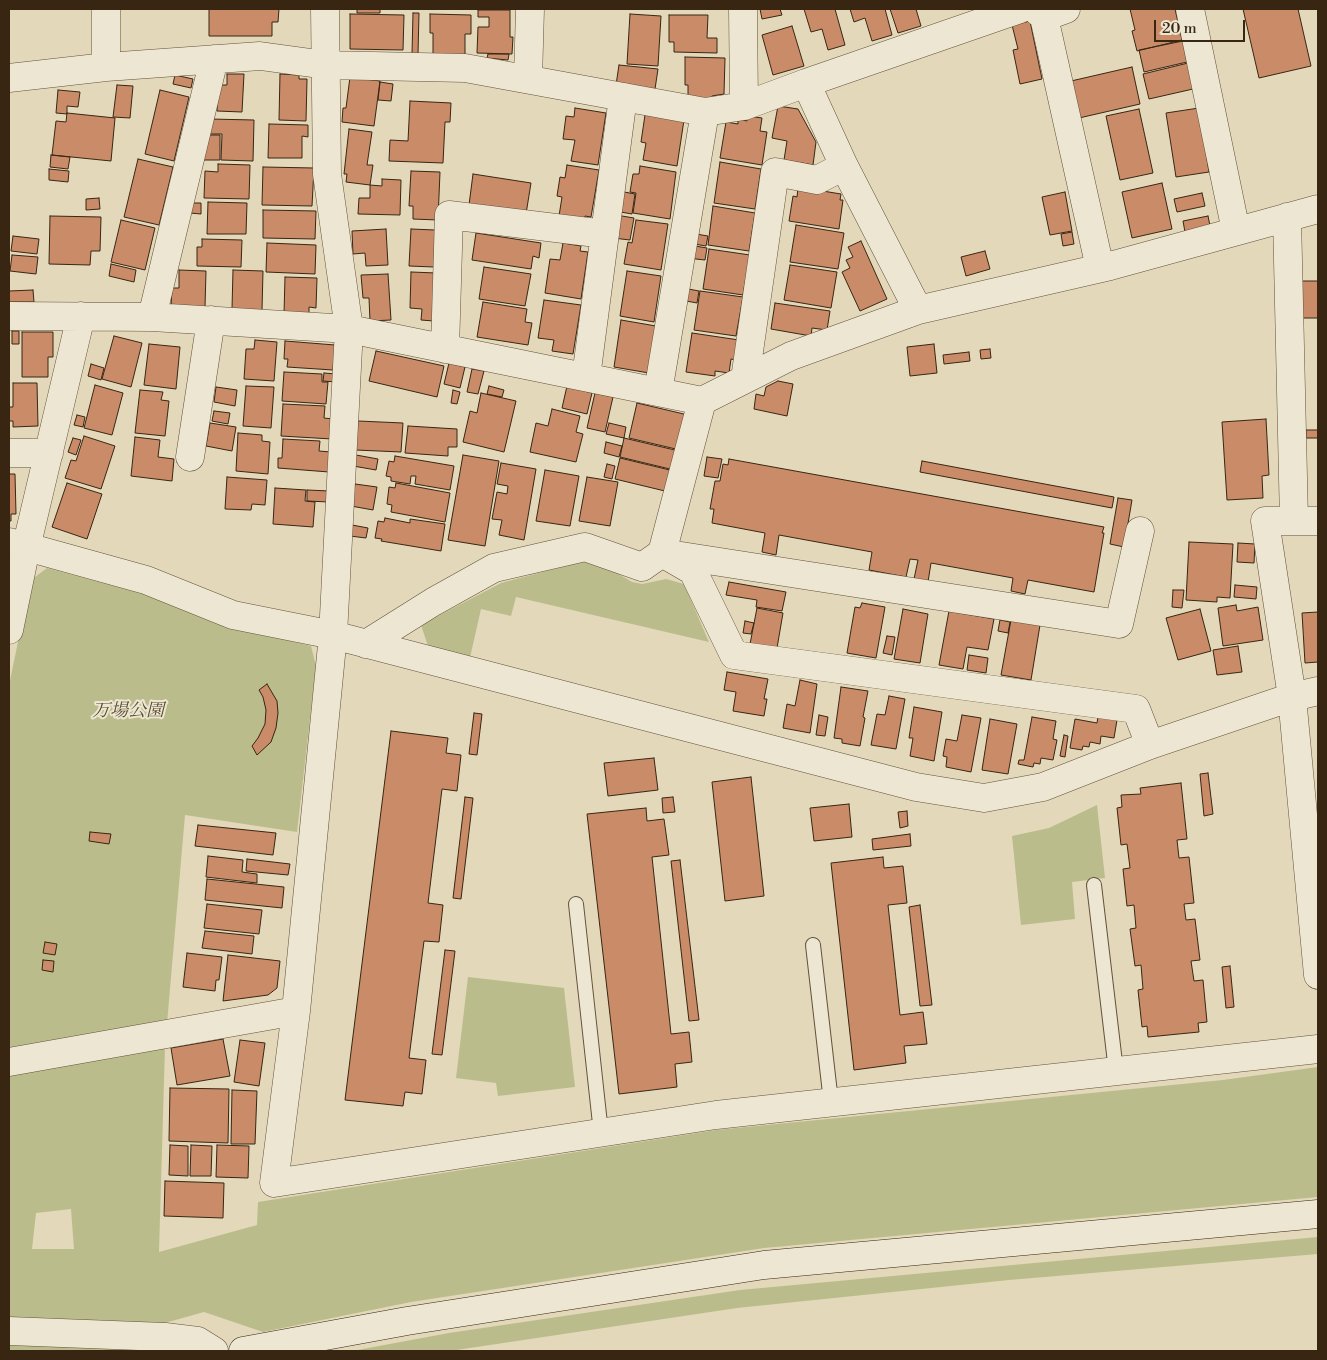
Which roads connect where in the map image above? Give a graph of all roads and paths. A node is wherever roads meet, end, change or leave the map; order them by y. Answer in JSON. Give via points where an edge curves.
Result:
{"nodes":[{"id":1,"x":106,"y":9,"type":"edge"},
{"id":2,"x":325,"y":9,"type":"edge"},
{"id":3,"x":530,"y":9,"type":"edge"},
{"id":4,"x":743,"y":9,"type":"edge"},
{"id":5,"x":1190,"y":9,"type":"edge"},
{"id":6,"x":1041,"y":11,"type":"edge"},
{"id":7,"x":214,"y":59,"type":"junction"},
{"id":8,"x":326,"y":65,"type":"junction"},
{"id":9,"x":106,"y":67,"type":"junction"},
{"id":10,"x":9,"y":78,"type":"edge"},
{"id":11,"x":528,"y":79,"type":"junction"},
{"id":12,"x":806,"y":83,"type":"junction"},
{"id":13,"x":623,"y":97,"type":"junction"},
{"id":14,"x":744,"y":106,"type":"junction"},
{"id":15,"x":705,"y":112,"type":"junction"},
{"id":16,"x":844,"y":166,"type":"junction"},
{"id":17,"x":1318,"y":210,"type":"edge"},
{"id":18,"x":1286,"y":218,"type":"junction"},
{"id":19,"x":1236,"y":231,"type":"junction"},
{"id":20,"x":605,"y":234,"type":"junction"},
{"id":21,"x":1100,"y":268,"type":"junction"},
{"id":22,"x":918,"y":310,"type":"junction"},
{"id":23,"x":9,"y":316,"type":"edge"},
{"id":24,"x":80,"y":316,"type":"junction"},
{"id":25,"x":152,"y":316,"type":"junction"},
{"id":26,"x":211,"y":320,"type":"junction"},
{"id":27,"x":348,"y":329,"type":"junction"},
{"id":28,"x":444,"y":349,"type":"junction"},
{"id":29,"x":586,"y":377,"type":"junction"},
{"id":30,"x":745,"y":379,"type":"junction"},
{"id":31,"x":658,"y":392,"type":"junction"},
{"id":32,"x":702,"y":401,"type":"junction"},
{"id":33,"x":9,"y":453,"type":"edge"},
{"id":34,"x":49,"y":453,"type":"junction"},
{"id":35,"x":190,"y":457,"type":"dead end"},
{"id":36,"x":1306,"y":521,"type":"edge"},
{"id":37,"x":1140,"y":531,"type":"dead end"},
{"id":38,"x":17,"y":545,"type":"edge"},
{"id":39,"x":662,"y":553,"type":"junction"},
{"id":40,"x":9,"y":630,"type":"edge"},
{"id":41,"x":333,"y":636,"type":"junction"},
{"id":42,"x":366,"y":644,"type":"junction"},
{"id":43,"x":1318,"y":691,"type":"edge"},
{"id":44,"x":1292,"y":697,"type":"junction"},
{"id":45,"x":1150,"y":745,"type":"junction"},
{"id":46,"x":1094,"y":885,"type":"dead end"},
{"id":47,"x":576,"y":904,"type":"dead end"},
{"id":48,"x":813,"y":944,"type":"dead end"},
{"id":49,"x":1318,"y":975,"type":"edge"},
{"id":50,"x":296,"y":1011,"type":"junction"},
{"id":51,"x":1318,"y":1049,"type":"edge"},
{"id":52,"x":9,"y":1062,"type":"edge"},
{"id":53,"x":1116,"y":1071,"type":"junction"},
{"id":54,"x":831,"y":1102,"type":"junction"},
{"id":55,"x":601,"y":1133,"type":"junction"},
{"id":56,"x":1318,"y":1214,"type":"edge"},
{"id":57,"x":9,"y":1331,"type":"edge"},
{"id":58,"x":214,"y":1351,"type":"edge"},
{"id":59,"x":243,"y":1351,"type":"edge"}],
"edges":[{"from":1,"to":9,"type":"street"},
{"from":2,"to":8,"type":"street"},
{"from":3,"to":11,"type":"street"},
{"from":4,"to":14,"type":"street"},
{"from":5,"to":19,"type":"street"},
{"from":6,"to":12,"type":"street"},
{"from":6,"to":21,"type":"street"},
{"from":7,"to":8,"type":"street","via":[[260,56]]},
{"from":7,"to":9,"type":"street"},
{"from":7,"to":25,"type":"street"},
{"from":8,"to":11,"type":"street","via":[[466,68]]},
{"from":8,"to":27,"type":"street","via":[[327,174]]},
{"from":9,"to":10,"type":"street"},
{"from":11,"to":13,"type":"street"},
{"from":12,"to":14,"type":"street"},
{"from":12,"to":16,"type":"street"},
{"from":13,"to":15,"type":"street"},
{"from":13,"to":20,"type":"street"},
{"from":14,"to":15,"type":"street"},
{"from":15,"to":31,"type":"street"},
{"from":16,"to":22,"type":"street"},
{"from":16,"to":30,"type":"street","via":[[817,180],[775,172]]},
{"from":17,"to":18,"type":"street"},
{"from":18,"to":19,"type":"street"},
{"from":18,"to":36,"type":"street"},
{"from":19,"to":21,"type":"street"},
{"from":20,"to":28,"type":"street","via":[[449,215]]},
{"from":20,"to":29,"type":"street"},
{"from":21,"to":22,"type":"street"},
{"from":22,"to":30,"type":"street","via":[[790,356]]},
{"from":23,"to":24,"type":"street"},
{"from":24,"to":25,"type":"street"},
{"from":24,"to":34,"type":"street"},
{"from":25,"to":26,"type":"street"},
{"from":26,"to":27,"type":"street"},
{"from":26,"to":35,"type":"street"},
{"from":27,"to":28,"type":"street"},
{"from":27,"to":41,"type":"street"},
{"from":28,"to":29,"type":"street"},
{"from":29,"to":31,"type":"street"},
{"from":30,"to":32,"type":"street"},
{"from":31,"to":32,"type":"street"},
{"from":32,"to":39,"type":"street"},
{"from":33,"to":34,"type":"street"},
{"from":34,"to":38,"type":"street"},
{"from":36,"to":44,"type":"street","via":[[1265,521]]},
{"from":37,"to":39,"type":"street","via":[[1120,624]]},
{"from":38,"to":40,"type":"street"},
{"from":38,"to":41,"type":"street","via":[[146,580],[232,614]]},
{"from":39,"to":42,"type":"street","via":[[642,566],[585,547],[494,568]]},
{"from":39,"to":45,"type":"street","via":[[693,571],[734,655],[1136,709]]},
{"from":41,"to":42,"type":"street"},
{"from":41,"to":50,"type":"street"},
{"from":42,"to":45,"type":"street","via":[[916,787],[984,798],[1043,787]]},
{"from":43,"to":44,"type":"street"},
{"from":44,"to":45,"type":"street"},
{"from":44,"to":49,"type":"street"},
{"from":46,"to":53,"type":"lane"},
{"from":47,"to":55,"type":"lane"},
{"from":48,"to":54,"type":"lane"},
{"from":50,"to":52,"type":"street"},
{"from":50,"to":55,"type":"street","via":[[274,1183]]},
{"from":51,"to":53,"type":"street"},
{"from":53,"to":54,"type":"street"},
{"from":54,"to":55,"type":"street"},
{"from":56,"to":59,"type":"street","via":[[764,1265],[407,1321]]},
{"from":57,"to":58,"type":"street","via":[[165,1337],[198,1341]]}]}
